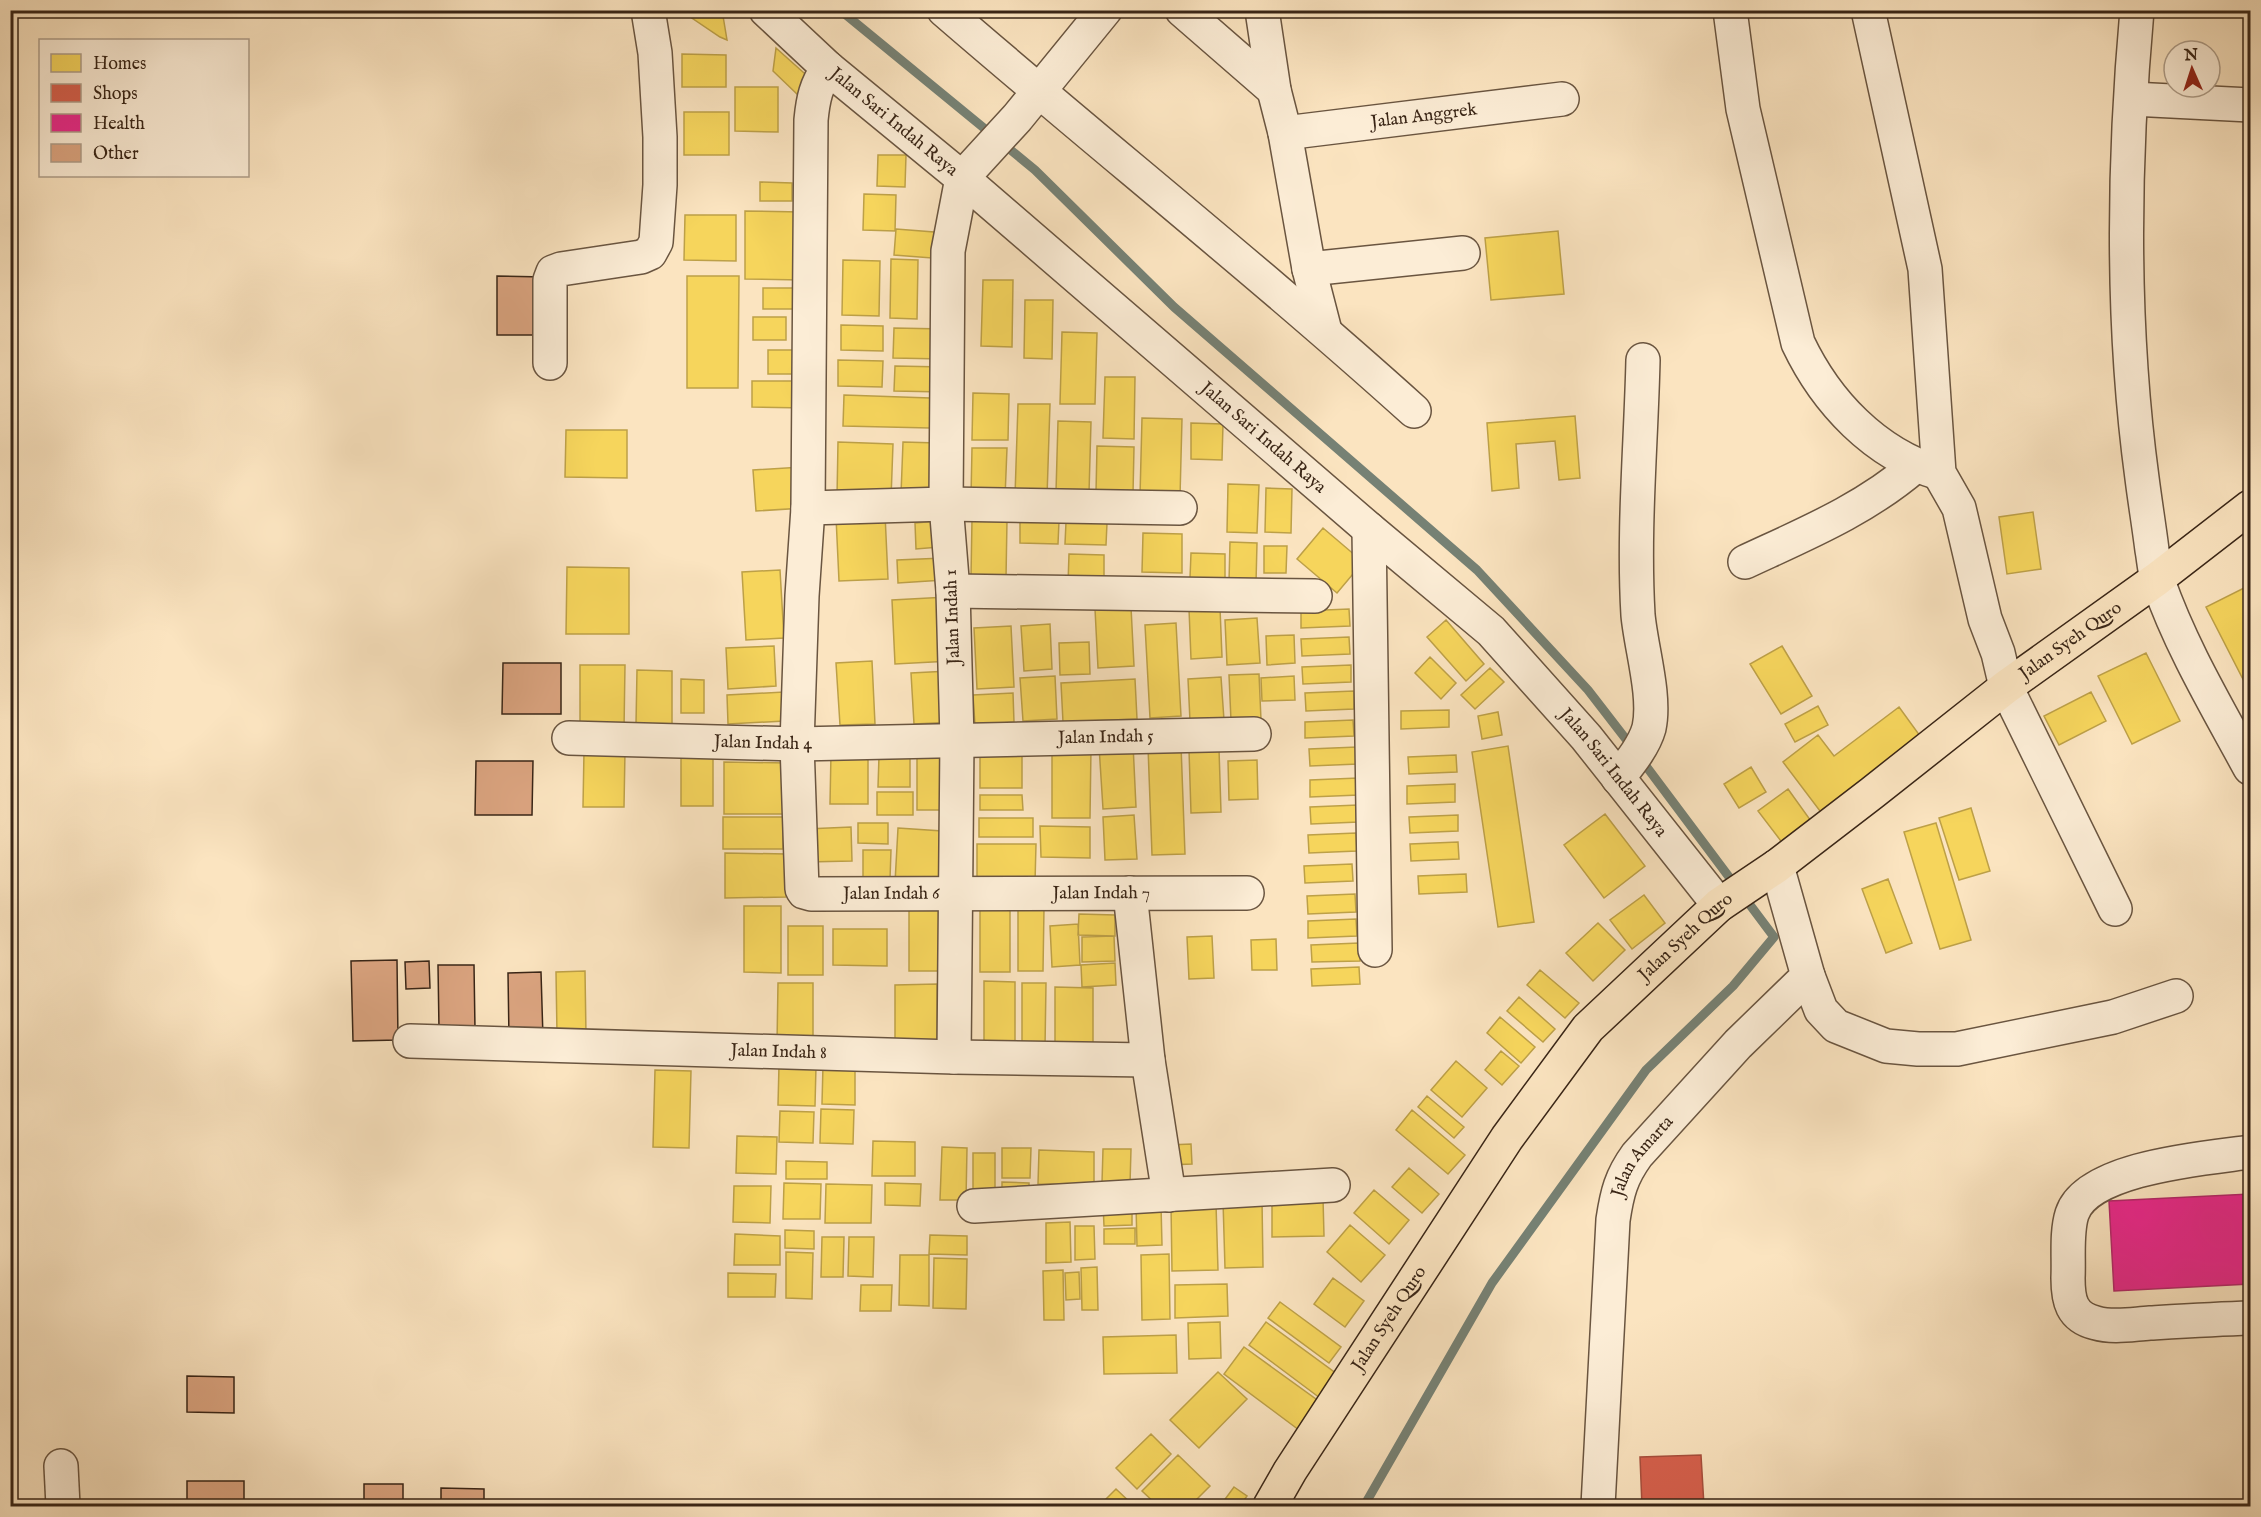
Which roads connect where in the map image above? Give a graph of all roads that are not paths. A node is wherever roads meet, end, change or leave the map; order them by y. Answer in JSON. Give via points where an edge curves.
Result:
{"nodes":[{"id":1,"x":648,"y":10,"type":"edge"},
{"id":2,"x":766,"y":10,"type":"edge"},
{"id":3,"x":944,"y":10,"type":"edge"},
{"id":4,"x":1105,"y":10,"type":"edge"},
{"id":5,"x":1182,"y":10,"type":"edge"},
{"id":6,"x":1262,"y":10,"type":"edge"},
{"id":7,"x":1730,"y":10,"type":"edge"},
{"id":8,"x":1868,"y":10,"type":"edge"},
{"id":9,"x":2137,"y":10,"type":"edge"},
{"id":10,"x":828,"y":68,"type":"junction"},
{"id":11,"x":1274,"y":90,"type":"junction"},
{"id":12,"x":1038,"y":92,"type":"junction"},
{"id":13,"x":1562,"y":99,"type":"dead end"},
{"id":14,"x":2132,"y":99,"type":"junction"},
{"id":15,"x":2250,"y":105,"type":"edge"},
{"id":16,"x":1285,"y":133,"type":"junction"},
{"id":17,"x":968,"y":171,"type":"junction"},
{"id":18,"x":1463,"y":253,"type":"dead end"},
{"id":19,"x":1309,"y":269,"type":"junction"},
{"id":20,"x":1325,"y":331,"type":"junction"},
{"id":21,"x":1643,"y":360,"type":"dead end"},
{"id":22,"x":550,"y":363,"type":"dead end"},
{"id":23,"x":1414,"y":411,"type":"dead end"},
{"id":24,"x":1927,"y":470,"type":"junction"},
{"id":25,"x":946,"y":504,"type":"junction"},
{"id":26,"x":2250,"y":507,"type":"edge"},
{"id":27,"x":808,"y":508,"type":"junction"},
{"id":28,"x":1180,"y":508,"type":"dead end"},
{"id":29,"x":1369,"y":529,"type":"junction"},
{"id":30,"x":1745,"y":562,"type":"dead end"},
{"id":31,"x":2157,"y":579,"type":"junction"},
{"id":32,"x":953,"y":591,"type":"junction"},
{"id":33,"x":1315,"y":596,"type":"dead end"},
{"id":34,"x":2006,"y":687,"type":"junction"},
{"id":35,"x":1254,"y":734,"type":"dead end"},
{"id":36,"x":569,"y":738,"type":"dead end"},
{"id":37,"x":957,"y":740,"type":"junction"},
{"id":38,"x":797,"y":744,"type":"junction"},
{"id":39,"x":1630,"y":762,"type":"junction"},
{"id":40,"x":2250,"y":768,"type":"edge"},
{"id":41,"x":1769,"y":870,"type":"junction"},
{"id":42,"x":1130,"y":893,"type":"junction"},
{"id":43,"x":1247,"y":893,"type":"dead end"},
{"id":44,"x":956,"y":894,"type":"junction"},
{"id":45,"x":1723,"y":903,"type":"junction"},
{"id":46,"x":2115,"y":909,"type":"dead end"},
{"id":47,"x":1375,"y":950,"type":"dead end"},
{"id":48,"x":1808,"y":976,"type":"junction"},
{"id":49,"x":2176,"y":996,"type":"dead end"},
{"id":50,"x":410,"y":1041,"type":"dead end"},
{"id":51,"x":954,"y":1057,"type":"junction"},
{"id":52,"x":1148,"y":1059,"type":"junction"},
{"id":53,"x":2250,"y":1152,"type":"edge"},
{"id":54,"x":1333,"y":1185,"type":"dead end"},
{"id":55,"x":1168,"y":1195,"type":"junction"},
{"id":56,"x":974,"y":1206,"type":"dead end"},
{"id":57,"x":2250,"y":1318,"type":"edge"},
{"id":58,"x":61,"y":1466,"type":"dead end"},
{"id":59,"x":63,"y":1506,"type":"edge"},
{"id":60,"x":1270,"y":1506,"type":"edge"},
{"id":61,"x":1598,"y":1506,"type":"edge"}],
"edges":[{"from":1,"to":22,"type":"street","via":[[660,137],[656,242],[650,253],[641,257],[553,272],[549,280]]},
{"from":2,"to":10,"type":"street","name":"Jalan Sari Indah Raya"},
{"from":3,"to":12,"type":"street"},
{"from":4,"to":12,"type":"street"},
{"from":5,"to":11,"type":"street"},
{"from":6,"to":11,"type":"street"},
{"from":7,"to":24,"type":"street","via":[[1743,110],[1798,344],[1832,399],[1855,423],[1871,438]]},
{"from":8,"to":24,"type":"street","via":[[1925,269]]},
{"from":9,"to":14,"type":"street"},
{"from":10,"to":17,"type":"street","name":"Jalan Sari Indah Raya"},
{"from":10,"to":27,"type":"street","via":[[818,81],[811,120]]},
{"from":11,"to":16,"type":"street"},
{"from":12,"to":17,"type":"street"},
{"from":12,"to":20,"type":"street"},
{"from":13,"to":16,"type":"street","name":"Jalan Anggrek"},
{"from":14,"to":15,"type":"street"},
{"from":14,"to":31,"type":"street","via":[[2126,233],[2129,336],[2136,435]]},
{"from":16,"to":19,"type":"street"},
{"from":17,"to":25,"type":"street","name":"Jalan Indah 1","via":[[948,250]]},
{"from":17,"to":29,"type":"street","name":"Jalan Sari Indah Raya"},
{"from":18,"to":19,"type":"street"},
{"from":19,"to":20,"type":"street"},
{"from":20,"to":23,"type":"street"},
{"from":21,"to":39,"type":"street","via":[[1636,537],[1638,616],[1650,709],[1648,729]]},
{"from":24,"to":30,"type":"street","via":[[1843,516]]},
{"from":24,"to":34,"type":"street","via":[[1959,508],[1985,619]]},
{"from":25,"to":27,"type":"street"},
{"from":25,"to":28,"type":"street"},
{"from":25,"to":32,"type":"street","name":"Jalan Indah 1"},
{"from":26,"to":31,"type":"main road","name":"Jalan Syeh Quro"},
{"from":27,"to":38,"type":"street"},
{"from":29,"to":39,"type":"street","name":"Jalan Sari Indah Raya","via":[[1491,631],[1586,737]]},
{"from":29,"to":47,"type":"street"},
{"from":31,"to":34,"type":"main road","name":"Jalan Syeh Quro"},
{"from":31,"to":40,"type":"street","via":[[2187,652]]},
{"from":32,"to":33,"type":"street"},
{"from":32,"to":37,"type":"street","name":"Jalan Indah 1"},
{"from":34,"to":41,"type":"main road","name":"Jalan Syeh Quro"},
{"from":34,"to":46,"type":"street"},
{"from":35,"to":37,"type":"street","name":"Jalan Indah 5"},
{"from":36,"to":38,"type":"street","name":"Jalan Indah 4"},
{"from":37,"to":38,"type":"street","name":"Jalan Indah 4"},
{"from":37,"to":44,"type":"street","name":"Jalan Indah 1"},
{"from":38,"to":44,"type":"street","name":"Jalan Indah 6","via":[[804,892]]},
{"from":39,"to":45,"type":"street","name":"Jalan Sari Indah Raya"},
{"from":41,"to":45,"type":"main road","name":"Jalan Syeh Quro"},
{"from":41,"to":48,"type":"street"},
{"from":42,"to":43,"type":"street","name":"Jalan Indah 7"},
{"from":42,"to":44,"type":"street","name":"Jalan Indah 7"},
{"from":42,"to":52,"type":"street"},
{"from":44,"to":51,"type":"street","name":"Jalan Indah 1"},
{"from":45,"to":60,"type":"main road","name":"Jalan Syeh Quro","via":[[1588,1028],[1507,1138]]},
{"from":48,"to":49,"type":"street","via":[[1821,1010],[1836,1026],[1886,1046],[1918,1049],[1957,1049],[2114,1017]]},
{"from":48,"to":61,"type":"street","name":"Jalan Amarta","via":[[1731,1052],[1624,1174],[1613,1220]]},
{"from":50,"to":51,"type":"street","name":"Jalan Indah 8"},
{"from":51,"to":52,"type":"street","name":"Jalan Indah 8"},
{"from":52,"to":55,"type":"street"},
{"from":53,"to":57,"type":"street","via":[[2142,1169],[2085,1194],[2072,1212],[2069,1227],[2068,1297],[2075,1311],[2085,1319],[2108,1325]]},
{"from":54,"to":55,"type":"street"},
{"from":55,"to":56,"type":"street"},
{"from":58,"to":59,"type":"street"}]}
